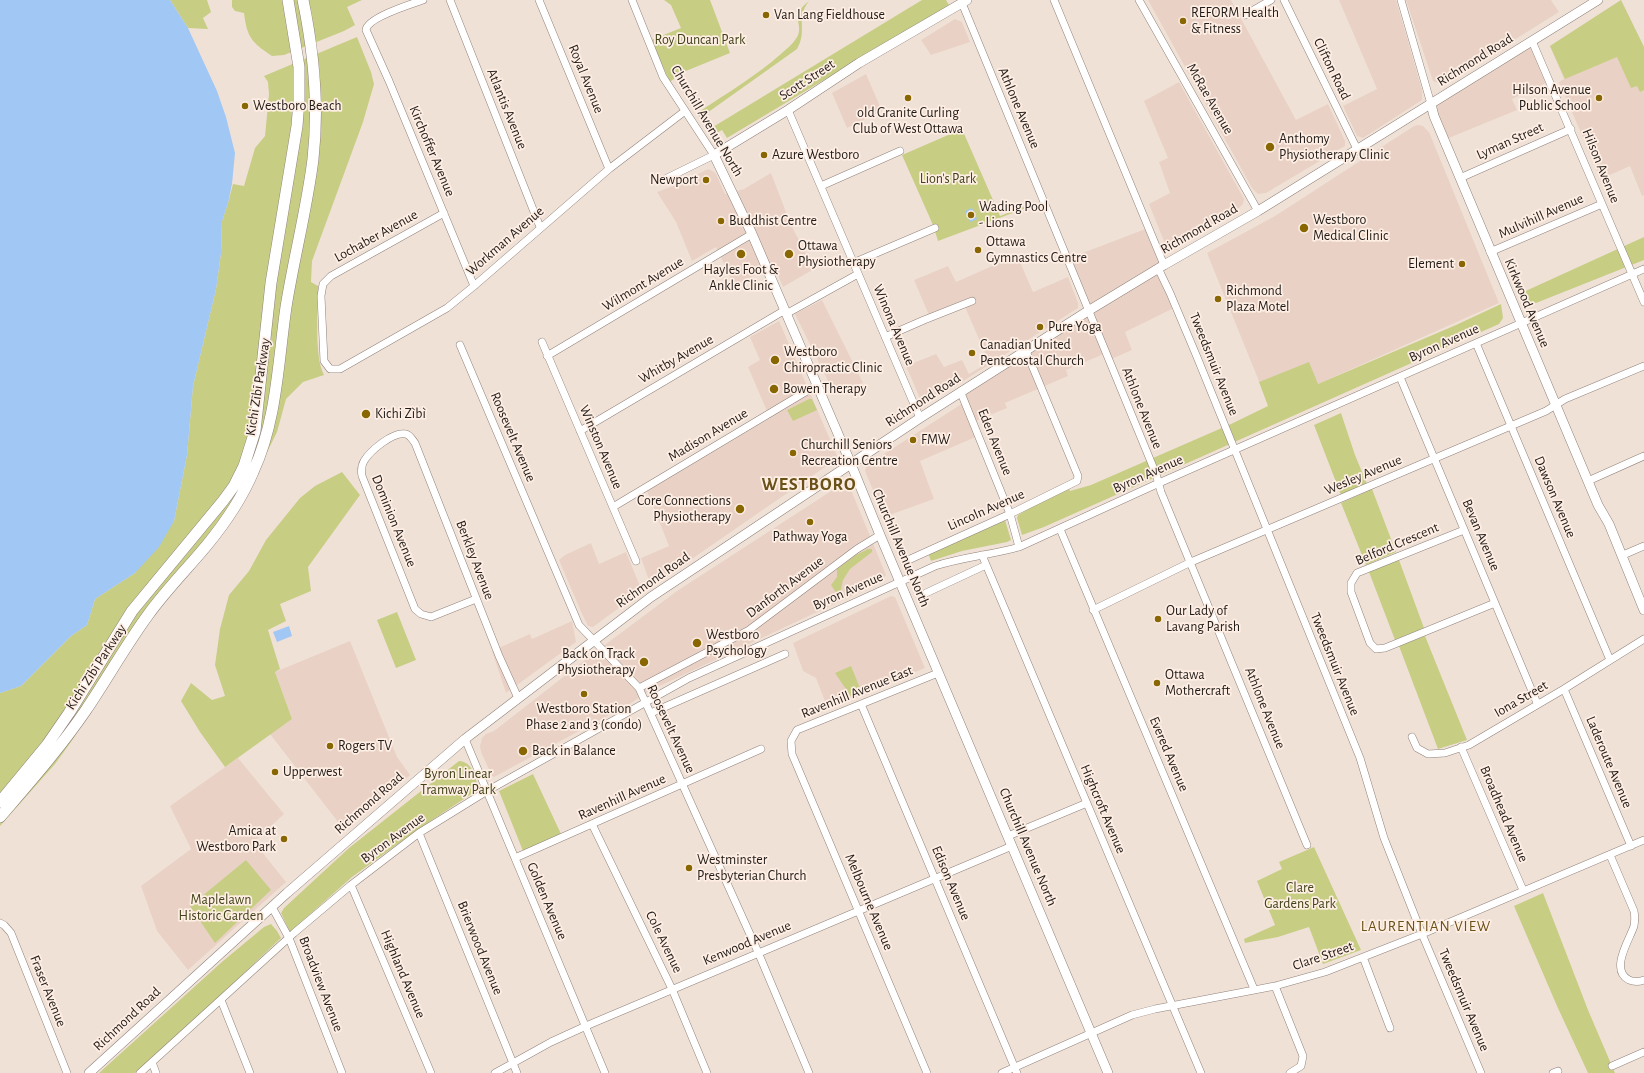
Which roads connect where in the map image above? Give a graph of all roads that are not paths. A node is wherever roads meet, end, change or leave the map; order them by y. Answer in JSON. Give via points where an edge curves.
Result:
{"nodes":[{"id":1,"x":288,"y":0,"type":"edge"},
{"id":2,"x":303,"y":0,"type":"edge"},
{"id":3,"x":422,"y":0,"type":"edge"},
{"id":4,"x":450,"y":0,"type":"edge"},
{"id":5,"x":539,"y":0,"type":"edge"},
{"id":6,"x":632,"y":0,"type":"edge"},
{"id":7,"x":1054,"y":0,"type":"edge"},
{"id":8,"x":1139,"y":0,"type":"edge"},
{"id":9,"x":1271,"y":0,"type":"edge"},
{"id":10,"x":1284,"y":0,"type":"edge"},
{"id":11,"x":1401,"y":0,"type":"edge"},
{"id":12,"x":1598,"y":0,"type":"edge"},
{"id":13,"x":964,"y":2,"type":"edge"},
{"id":14,"x":1245,"y":15,"type":"dead end"},
{"id":15,"x":1532,"y":41,"type":"junction"},
{"id":16,"x":1431,"y":104,"type":"junction"},
{"id":17,"x":788,"y":110,"type":"junction"},
{"id":18,"x":685,"y":111,"type":"junction"},
{"id":19,"x":1571,"y":129,"type":"junction"},
{"id":20,"x":1357,"y":149,"type":"junction"},
{"id":21,"x":900,"y":151,"type":"dead end"},
{"id":22,"x":714,"y":155,"type":"junction"},
{"id":23,"x":608,"y":169,"type":"junction"},
{"id":24,"x":1460,"y":178,"type":"junction"},
{"id":25,"x":661,"y":181,"type":"dead end"},
{"id":26,"x":821,"y":186,"type":"junction"},
{"id":27,"x":1602,"y":204,"type":"junction"},
{"id":28,"x":1258,"y":211,"type":"junction"},
{"id":29,"x":444,"y":213,"type":"junction"},
{"id":30,"x":540,"y":227,"type":"junction"},
{"id":31,"x":935,"y":228,"type":"dead end"},
{"id":32,"x":752,"y":234,"type":"junction"},
{"id":33,"x":1490,"y":252,"type":"junction"},
{"id":34,"x":853,"y":263,"type":"junction"},
{"id":35,"x":1161,"y":266,"type":"junction"},
{"id":36,"x":1644,"y":269,"type":"edge"},
{"id":37,"x":858,"y":274,"type":"junction"},
{"id":38,"x":1632,"y":275,"type":"junction"},
{"id":39,"x":474,"y":286,"type":"junction"},
{"id":40,"x":972,"y":301,"type":"dead end"},
{"id":41,"x":1644,"y":302,"type":"edge"},
{"id":42,"x":1088,"y":311,"type":"junction"},
{"id":43,"x":785,"y":312,"type":"junction"},
{"id":44,"x":1521,"y":324,"type":"junction"},
{"id":45,"x":885,"y":337,"type":"junction"},
{"id":46,"x":542,"y":342,"type":"dead end"},
{"id":47,"x":1476,"y":343,"type":"junction"},
{"id":48,"x":460,"y":345,"type":"dead end"},
{"id":49,"x":1026,"y":351,"type":"junction"},
{"id":50,"x":548,"y":356,"type":"junction"},
{"id":51,"x":1644,"y":366,"type":"edge"},
{"id":52,"x":330,"y":369,"type":"joint"},
{"id":53,"x":1400,"y":377,"type":"junction"},
{"id":54,"x":817,"y":385,"type":"junction"},
{"id":55,"x":961,"y":393,"type":"junction"},
{"id":56,"x":1556,"y":405,"type":"junction"},
{"id":57,"x":920,"y":418,"type":"junction"},
{"id":58,"x":1511,"y":426,"type":"junction"},
{"id":59,"x":580,"y":431,"type":"junction"},
{"id":60,"x":407,"y":434,"type":"joint"},
{"id":61,"x":1235,"y":450,"type":"junction"},
{"id":62,"x":1644,"y":456,"type":"edge"},
{"id":63,"x":1435,"y":459,"type":"junction"},
{"id":64,"x":851,"y":464,"type":"junction"},
{"id":65,"x":1588,"y":481,"type":"junction"},
{"id":66,"x":1158,"y":483,"type":"junction"},
{"id":67,"x":612,"y":507,"type":"junction"},
{"id":68,"x":1010,"y":514,"type":"junction"},
{"id":69,"x":1060,"y":529,"type":"junction"},
{"id":70,"x":1266,"y":530,"type":"junction"},
{"id":71,"x":1464,"y":530,"type":"junction"},
{"id":72,"x":880,"y":535,"type":"junction"},
{"id":73,"x":1644,"y":546,"type":"edge"},
{"id":74,"x":1019,"y":547,"type":"junction"},
{"id":75,"x":982,"y":555,"type":"junction"},
{"id":76,"x":1622,"y":555,"type":"junction"},
{"id":77,"x":906,"y":561,"type":"dead end"},
{"id":78,"x":636,"y":562,"type":"dead end"},
{"id":79,"x":1191,"y":562,"type":"junction"},
{"id":80,"x":986,"y":565,"type":"junction"},
{"id":81,"x":900,"y":582,"type":"junction"},
{"id":82,"x":926,"y":593,"type":"dead end"},
{"id":83,"x":476,"y":599,"type":"junction"},
{"id":84,"x":1495,"y":603,"type":"junction"},
{"id":85,"x":1094,"y":610,"type":"junction"},
{"id":86,"x":1644,"y":610,"type":"edge"},
{"id":87,"x":1644,"y":639,"type":"edge"},
{"id":88,"x":594,"y":640,"type":"junction"},
{"id":89,"x":785,"y":654,"type":"dead end"},
{"id":90,"x":1610,"y":660,"type":"junction"},
{"id":91,"x":938,"y":673,"type":"junction"},
{"id":92,"x":639,"y":688,"type":"junction"},
{"id":93,"x":1564,"y":689,"type":"junction"},
{"id":94,"x":518,"y":698,"type":"junction"},
{"id":95,"x":646,"y":703,"type":"junction"},
{"id":96,"x":1537,"y":703,"type":"junction"},
{"id":97,"x":861,"y":704,"type":"junction"},
{"id":98,"x":651,"y":713,"type":"junction"},
{"id":99,"x":1412,"y":737,"type":"dead end"},
{"id":100,"x":465,"y":739,"type":"junction"},
{"id":101,"x":791,"y":741,"type":"joint"},
{"id":102,"x":1461,"y":748,"type":"junction"},
{"id":103,"x":761,"y":749,"type":"dead end"},
{"id":104,"x":683,"y":784,"type":"junction"},
{"id":105,"x":487,"y":791,"type":"junction"},
{"id":106,"x":0,"y":802,"type":"edge"},
{"id":107,"x":1087,"y":803,"type":"junction"},
{"id":108,"x":0,"y":817,"type":"edge"},
{"id":109,"x":592,"y":824,"type":"junction"},
{"id":110,"x":419,"y":833,"type":"junction"},
{"id":111,"x":1008,"y":836,"type":"junction"},
{"id":112,"x":1644,"y":840,"type":"edge"},
{"id":113,"x":1307,"y":845,"type":"dead end"},
{"id":114,"x":1012,"y":846,"type":"junction"},
{"id":115,"x":1631,"y":846,"type":"junction"},
{"id":116,"x":1610,"y":855,"type":"junction"},
{"id":117,"x":515,"y":858,"type":"junction"},
{"id":118,"x":935,"y":878,"type":"junction"},
{"id":119,"x":351,"y":885,"type":"junction"},
{"id":120,"x":1523,"y":890,"type":"junction"},
{"id":121,"x":272,"y":907,"type":"junction"},
{"id":122,"x":859,"y":911,"type":"junction"},
{"id":123,"x":0,"y":923,"type":"edge"},
{"id":124,"x":1422,"y":934,"type":"junction"},
{"id":125,"x":289,"y":938,"type":"junction"},
{"id":126,"x":758,"y":952,"type":"junction"},
{"id":127,"x":1362,"y":957,"type":"junction"},
{"id":128,"x":1644,"y":980,"type":"edge"},
{"id":129,"x":1274,"y":986,"type":"junction"},
{"id":130,"x":672,"y":989,"type":"junction"},
{"id":131,"x":1254,"y":989,"type":"junction"},
{"id":132,"x":220,"y":1000,"type":"junction"},
{"id":133,"x":1173,"y":1006,"type":"junction"},
{"id":134,"x":586,"y":1026,"type":"junction"},
{"id":135,"x":1390,"y":1028,"type":"dead end"},
{"id":136,"x":1091,"y":1034,"type":"junction"},
{"id":137,"x":1644,"y":1052,"type":"edge"},
{"id":138,"x":152,"y":1062,"type":"junction"},
{"id":139,"x":513,"y":1062,"type":"junction"},
{"id":140,"x":1612,"y":1066,"type":"dead end"},
{"id":141,"x":1016,"y":1070,"type":"edge"},
{"id":142,"x":67,"y":1073,"type":"edge"},
{"id":143,"x":89,"y":1073,"type":"edge"},
{"id":144,"x":140,"y":1073,"type":"edge"},
{"id":145,"x":156,"y":1073,"type":"edge"},
{"id":146,"x":250,"y":1073,"type":"edge"},
{"id":147,"x":342,"y":1073,"type":"edge"},
{"id":148,"x":431,"y":1073,"type":"edge"},
{"id":149,"x":495,"y":1073,"type":"edge"},
{"id":150,"x":517,"y":1073,"type":"edge"},
{"id":151,"x":605,"y":1073,"type":"edge"},
{"id":152,"x":708,"y":1073,"type":"edge"},
{"id":153,"x":809,"y":1073,"type":"edge"},
{"id":154,"x":927,"y":1073,"type":"edge"},
{"id":155,"x":1002,"y":1073,"type":"edge"},
{"id":156,"x":1108,"y":1073,"type":"edge"},
{"id":157,"x":1201,"y":1073,"type":"edge"},
{"id":158,"x":1290,"y":1073,"type":"edge"},
{"id":159,"x":1481,"y":1073,"type":"edge"}],
"edges":[{"from":1,"to":106,"type":"highway","name":"Kichi Zībī Parkway","via":[[298,61],[297,126],[268,302],[256,423],[247,460],[223,501],[132,611],[47,745]]},
{"from":2,"to":108,"type":"highway","name":"Kichi Zībī Parkway","via":[[313,55],[316,115],[312,164],[289,292],[273,406],[261,455],[246,487],[220,528],[149,614],[58,749]]},
{"from":3,"to":29,"type":"street","name":"Kirchoffer Avenue","via":[[381,16],[366,26]]},
{"from":4,"to":30,"type":"street","name":"Atlantis Avenue"},
{"from":5,"to":23,"type":"street","name":"Royal Avenue"},
{"from":6,"to":18,"type":"street","name":"Churchill Avenue North","via":[[661,72]]},
{"from":7,"to":35,"type":"street","name":"Tweedsmuir Avenue"},
{"from":8,"to":28,"type":"street","name":"McRae Avenue"},
{"from":9,"to":14,"type":"street"},
{"from":10,"to":20,"type":"street","name":"Clifton Road"},
{"from":11,"to":16,"type":"street","name":"Kirkwood Avenue"},
{"from":12,"to":15,"type":"main road","name":"Richmond Road"},
{"from":13,"to":17,"type":"main road","name":"Scott Street","via":[[859,63]]},
{"from":13,"to":42,"type":"street","name":"Athlone Avenue"},
{"from":15,"to":16,"type":"main road","name":"Richmond Road"},
{"from":15,"to":19,"type":"street","name":"Hilson Avenue"},
{"from":16,"to":20,"type":"main road","name":"Richmond Road"},
{"from":16,"to":24,"type":"main road","name":"Kirkwood Avenue"},
{"from":17,"to":22,"type":"main road","name":"Scott Street"},
{"from":17,"to":26,"type":"street","name":"Winona Avenue"},
{"from":18,"to":22,"type":"street","name":"Churchill Avenue North"},
{"from":18,"to":23,"type":"street","name":"Workman Avenue"},
{"from":19,"to":24,"type":"street","name":"Lyman Street"},
{"from":19,"to":27,"type":"street","name":"Hilson Avenue"},
{"from":20,"to":28,"type":"main road","name":"Richmond Road"},
{"from":21,"to":26,"type":"street"},
{"from":22,"to":25,"type":"street","name":"Scott Street"},
{"from":22,"to":32,"type":"main road","name":"Churchill Avenue North"},
{"from":23,"to":30,"type":"street","name":"Workman Avenue"},
{"from":24,"to":33,"type":"main road","name":"Kirkwood Avenue"},
{"from":26,"to":34,"type":"street","name":"Winona Avenue"},
{"from":27,"to":33,"type":"street","name":"Mulvihill Avenue"},
{"from":27,"to":38,"type":"street","name":"Hilson Avenue"},
{"from":28,"to":35,"type":"main road","name":"Richmond Road"},
{"from":29,"to":39,"type":"street","name":"Kirchoffer Avenue"},
{"from":29,"to":52,"type":"street","name":"Lochaber Avenue","via":[[331,276],[323,284],[322,338],[324,361]]},
{"from":30,"to":39,"type":"street","name":"Workman Avenue"},
{"from":31,"to":34,"type":"street"},
{"from":32,"to":43,"type":"main road","name":"Churchill Avenue North"},
{"from":32,"to":50,"type":"street","name":"Wilmont Avenue"},
{"from":33,"to":44,"type":"main road","name":"Kirkwood Avenue"},
{"from":34,"to":37,"type":"street","name":"Winona Avenue"},
{"from":35,"to":42,"type":"main road","name":"Richmond Road"},
{"from":35,"to":61,"type":"street","name":"Tweedsmuir Avenue"},
{"from":36,"to":38,"type":"street","name":"Byron Avenue"},
{"from":37,"to":43,"type":"street","name":"Whitby Avenue"},
{"from":37,"to":45,"type":"street","name":"Winona Avenue"},
{"from":38,"to":41,"type":"street","name":"Hilson Avenue"},
{"from":38,"to":44,"type":"street","name":"Byron Avenue"},
{"from":39,"to":52,"type":"street","name":"Workman Avenue","via":[[439,313],[340,369]]},
{"from":40,"to":45,"type":"street"},
{"from":42,"to":49,"type":"main road","name":"Richmond Road"},
{"from":42,"to":66,"type":"street","name":"Athlone Avenue"},
{"from":43,"to":54,"type":"main road","name":"Churchill Avenue North"},
{"from":43,"to":59,"type":"street","name":"Whitby Avenue"},
{"from":44,"to":47,"type":"street","name":"Byron Avenue"},
{"from":44,"to":56,"type":"main road","name":"Kirkwood Avenue"},
{"from":45,"to":57,"type":"street","name":"Winona Avenue"},
{"from":46,"to":50,"type":"street","name":"Winston Avenue"},
{"from":47,"to":53,"type":"street","name":"Byron Avenue"},
{"from":47,"to":58,"type":"street","name":"Dawson Avenue"},
{"from":48,"to":88,"type":"street","name":"Roosevelt Avenue","via":[[578,625]]},
{"from":49,"to":55,"type":"main road","name":"Richmond Road"},
{"from":49,"to":68,"type":"street","name":"Lincoln Avenue","via":[[1078,476],[1077,481]]},
{"from":50,"to":59,"type":"street","name":"Winston Avenue"},
{"from":51,"to":56,"type":"street","name":"Wesley Avenue"},
{"from":53,"to":61,"type":"street","name":"Byron Avenue"},
{"from":53,"to":63,"type":"street","name":"Bevan Avenue"},
{"from":54,"to":64,"type":"main road","name":"Churchill Avenue North"},
{"from":54,"to":67,"type":"street","name":"Madison Avenue"},
{"from":55,"to":57,"type":"main road","name":"Richmond Road"},
{"from":55,"to":68,"type":"street","name":"Eden Avenue"},
{"from":56,"to":58,"type":"street","name":"Wesley Avenue"},
{"from":56,"to":65,"type":"main road","name":"Kirkwood Avenue"},
{"from":57,"to":64,"type":"main road","name":"Richmond Road"},
{"from":58,"to":63,"type":"street","name":"Wesley Avenue"},
{"from":58,"to":90,"type":"street","name":"Dawson Avenue"},
{"from":59,"to":67,"type":"street","name":"Winston Avenue"},
{"from":60,"to":83,"type":"street","name":"Berkley Avenue","via":[[419,451]]},
{"from":60,"to":83,"type":"street","name":"Dominion Avenue","via":[[389,438],[373,451],[363,464],[362,476],[415,609],[431,617]]},
{"from":61,"to":66,"type":"street","name":"Byron Avenue"},
{"from":61,"to":70,"type":"street","name":"Tweedsmuir Avenue"},
{"from":62,"to":65,"type":"street"},
{"from":63,"to":70,"type":"street","name":"Wesley Avenue"},
{"from":63,"to":71,"type":"street","name":"Bevan Avenue"},
{"from":64,"to":72,"type":"main road","name":"Churchill Avenue North"},
{"from":64,"to":88,"type":"main road","name":"Richmond Road","via":[[651,597]]},
{"from":65,"to":76,"type":"main road","name":"Kirkwood Avenue"},
{"from":66,"to":69,"type":"street","name":"Byron Avenue"},
{"from":66,"to":79,"type":"street","name":"Athlone Avenue"},
{"from":67,"to":78,"type":"street","name":"Winston Avenue"},
{"from":68,"to":74,"type":"street","name":"Eden Avenue"},
{"from":68,"to":77,"type":"street","name":"Lincoln Avenue"},
{"from":69,"to":74,"type":"street","name":"Byron Avenue"},
{"from":69,"to":85,"type":"street","name":"Evered Avenue"},
{"from":70,"to":79,"type":"street","name":"Wesley Avenue"},
{"from":70,"to":124,"type":"street","name":"Tweedsmuir Avenue","via":[[1360,758],[1378,821]]},
{"from":71,"to":84,"type":"street","name":"Bevan Avenue"},
{"from":71,"to":84,"type":"street","name":"Belford Crescent","via":[[1357,573],[1351,583],[1351,592],[1370,643],[1376,649],[1384,648]]},
{"from":72,"to":81,"type":"main road","name":"Churchill Avenue North"},
{"from":72,"to":92,"type":"street","name":"Danforth Avenue","via":[[857,549],[749,630]]},
{"from":73,"to":76,"type":"street"},
{"from":74,"to":75,"type":"street","name":"Byron Avenue"},
{"from":75,"to":80,"type":"street","name":"Highcroft Avenue"},
{"from":75,"to":81,"type":"street","name":"Byron Avenue","via":[[953,560]]},
{"from":76,"to":86,"type":"main road","name":"Kirkwood Avenue"},
{"from":79,"to":85,"type":"street","name":"Wesley Avenue"},
{"from":79,"to":113,"type":"street","name":"Athlone Avenue"},
{"from":80,"to":82,"type":"street"},
{"from":80,"to":107,"type":"street","name":"Highcroft Avenue"},
{"from":81,"to":91,"type":"main road","name":"Churchill Avenue North"},
{"from":81,"to":95,"type":"street","name":"Byron Avenue","via":[[695,675]]},
{"from":83,"to":94,"type":"street","name":"Berkley Avenue"},
{"from":84,"to":96,"type":"street","name":"Bevan Avenue"},
{"from":85,"to":131,"type":"street","name":"Evered Avenue"},
{"from":87,"to":90,"type":"street","name":"Iona Street"},
{"from":88,"to":92,"type":"street","name":"Roosevelt Avenue"},
{"from":88,"to":94,"type":"main road","name":"Richmond Road"},
{"from":89,"to":98,"type":"street"},
{"from":90,"to":93,"type":"street","name":"Iona Street"},
{"from":91,"to":97,"type":"street","name":"Ravenhill Avenue East"},
{"from":91,"to":111,"type":"main road","name":"Churchill Avenue North"},
{"from":92,"to":95,"type":"street","name":"Roosevelt Avenue"},
{"from":93,"to":96,"type":"street","name":"Iona Street"},
{"from":93,"to":115,"type":"street","name":"Laderoute Avenue"},
{"from":94,"to":100,"type":"main road","name":"Richmond Road"},
{"from":95,"to":98,"type":"street","name":"Roosevelt Avenue"},
{"from":95,"to":105,"type":"street","name":"Byron Avenue"},
{"from":96,"to":102,"type":"street","name":"Iona Street"},
{"from":97,"to":101,"type":"street","name":"Ravenhill Avenue East","via":[[797,730]]},
{"from":97,"to":118,"type":"street","name":"Edison Avenue"},
{"from":98,"to":104,"type":"street","name":"Roosevelt Avenue"},
{"from":99,"to":102,"type":"street","name":"Iona Street","via":[[1417,748],[1428,754],[1445,753]]},
{"from":100,"to":105,"type":"street","name":"Golden Avenue"},
{"from":100,"to":121,"type":"main road","name":"Richmond Road"},
{"from":101,"to":122,"type":"street","name":"Melbourne Avenue","via":[[792,754]]},
{"from":102,"to":120,"type":"street","name":"Broadhead Avenue"},
{"from":103,"to":104,"type":"street","name":"Ravenhill Avenue"},
{"from":104,"to":109,"type":"street","name":"Ravenhill Avenue"},
{"from":104,"to":126,"type":"street","name":"Roosevelt Avenue"},
{"from":105,"to":110,"type":"street","name":"Byron Avenue"},
{"from":105,"to":117,"type":"street","name":"Golden Avenue"},
{"from":107,"to":111,"type":"street"},
{"from":107,"to":133,"type":"street","name":"Highcroft Avenue"},
{"from":109,"to":117,"type":"street","name":"Ravenhill Avenue"},
{"from":109,"to":130,"type":"street","name":"Cole Avenue"},
{"from":110,"to":119,"type":"street","name":"Byron Avenue"},
{"from":110,"to":139,"type":"street","name":"Brierwood Avenue"},
{"from":111,"to":114,"type":"main road","name":"Churchill Avenue North"},
{"from":112,"to":115,"type":"street","name":"Clare Street"},
{"from":114,"to":118,"type":"street","name":"Kenwood Avenue"},
{"from":114,"to":136,"type":"main road","name":"Churchill Avenue North"},
{"from":115,"to":116,"type":"street","name":"Clare Street"},
{"from":116,"to":120,"type":"street","name":"Clare Street"},
{"from":116,"to":128,"type":"street","via":[[1636,919],[1623,951],[1622,970],[1626,979],[1633,982]]},
{"from":117,"to":134,"type":"street","name":"Golden Avenue"},
{"from":118,"to":122,"type":"street","name":"Kenwood Avenue"},
{"from":118,"to":141,"type":"street","name":"Edison Avenue"},
{"from":119,"to":125,"type":"street","name":"Byron Avenue"},
{"from":119,"to":148,"type":"street","name":"Highland Avenue"},
{"from":120,"to":124,"type":"street","name":"Clare Street"},
{"from":121,"to":125,"type":"street","name":"Broadview Avenue"},
{"from":121,"to":143,"type":"main road","name":"Richmond Road"},
{"from":122,"to":126,"type":"street","name":"Kenwood Avenue"},
{"from":122,"to":154,"type":"street","name":"Melbourne Avenue"},
{"from":123,"to":142,"type":"street","name":"Fraser Avenue","via":[[11,933]]},
{"from":124,"to":127,"type":"street","name":"Clare Street"},
{"from":124,"to":159,"type":"street","name":"Tweedsmuir Avenue"},
{"from":125,"to":132,"type":"street","name":"Byron Avenue"},
{"from":125,"to":147,"type":"street","name":"Broadview Avenue"},
{"from":126,"to":130,"type":"street","name":"Kenwood Avenue"},
{"from":126,"to":153,"type":"street","name":"Roosevelt Avenue"},
{"from":127,"to":129,"type":"street","name":"Clare Street","via":[[1325,972]]},
{"from":127,"to":135,"type":"street"},
{"from":129,"to":131,"type":"street","name":"Clare Street"},
{"from":129,"to":158,"type":"street","via":[[1302,1057],[1301,1066]]},
{"from":130,"to":134,"type":"street","name":"Kenwood Avenue"},
{"from":130,"to":152,"type":"street","name":"Cole Avenue"},
{"from":131,"to":133,"type":"street","name":"Clare Street"},
{"from":132,"to":138,"type":"street","name":"Byron Avenue"},
{"from":132,"to":146,"type":"street"},
{"from":133,"to":136,"type":"street","name":"Clare Street","via":[[1132,1015]]},
{"from":133,"to":157,"type":"street","name":"Highcroft Avenue"},
{"from":134,"to":139,"type":"street","name":"Kenwood Avenue"},
{"from":134,"to":151,"type":"street","name":"Golden Avenue"},
{"from":136,"to":141,"type":"street","name":"Clare Street"},
{"from":136,"to":156,"type":"main road","name":"Churchill Avenue North"},
{"from":137,"to":140,"type":"street"},
{"from":138,"to":144,"type":"street","name":"Byron Avenue"},
{"from":138,"to":145,"type":"street"},
{"from":139,"to":149,"type":"street","name":"Kenwood Avenue"},
{"from":139,"to":150,"type":"street","name":"Brierwood Avenue"},
{"from":141,"to":155,"type":"street","name":"Clare Street"}]}
